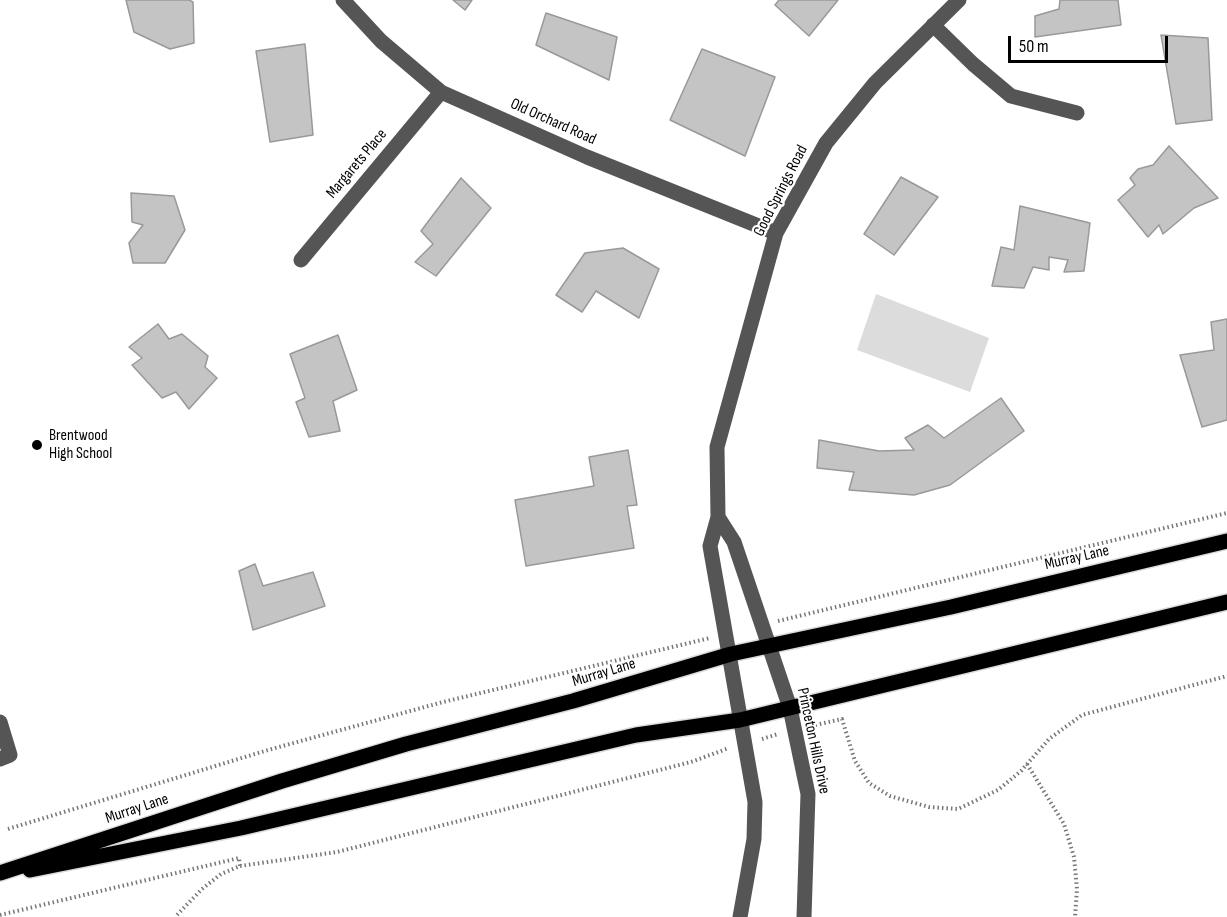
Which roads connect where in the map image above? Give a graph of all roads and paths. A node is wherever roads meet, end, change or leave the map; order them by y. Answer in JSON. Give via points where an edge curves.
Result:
{"nodes":[{"id":1,"x":343,"y":0,"type":"edge"},
{"id":2,"x":959,"y":0,"type":"edge"},
{"id":3,"x":933,"y":25,"type":"junction"},
{"id":4,"x":441,"y":92,"type":"junction"},
{"id":5,"x":1077,"y":113,"type":"dead end"},
{"id":6,"x":776,"y":233,"type":"junction"},
{"id":7,"x":301,"y":260,"type":"dead end"},
{"id":8,"x":1227,"y":513,"type":"edge"},
{"id":9,"x":717,"y":518,"type":"junction"},
{"id":10,"x":1227,"y":541,"type":"edge"},
{"id":11,"x":1227,"y":602,"type":"edge"},
{"id":12,"x":761,"y":625,"type":"junction"},
{"id":13,"x":727,"y":634,"type":"junction"},
{"id":14,"x":769,"y":646,"type":"junction"},
{"id":15,"x":731,"y":654,"type":"junction"},
{"id":16,"x":790,"y":708,"type":"junction"},
{"id":17,"x":740,"y":720,"type":"junction"},
{"id":18,"x":0,"y":722,"type":"edge"},
{"id":19,"x":0,"y":759,"type":"edge"},
{"id":20,"x":1027,"y":764,"type":"dead end"},
{"id":21,"x":8,"y":829,"type":"dead end"},
{"id":22,"x":0,"y":875,"type":"edge"},
{"id":23,"x":0,"y":915,"type":"edge"},
{"id":24,"x":175,"y":917,"type":"edge"},
{"id":25,"x":740,"y":917,"type":"edge"},
{"id":26,"x":804,"y":917,"type":"edge"},
{"id":27,"x":1075,"y":917,"type":"edge"}],
"edges":[{"from":1,"to":4,"type":"street","name":"Old Orchard Road","via":[[381,41]]},
{"from":2,"to":3,"type":"street","name":"Good Springs Road"},
{"from":3,"to":5,"type":"street","via":[[1011,96]]},
{"from":3,"to":6,"type":"street","name":"Good Springs Road","via":[[875,83],[826,143]]},
{"from":4,"to":6,"type":"street","name":"Old Orchard Road"},
{"from":4,"to":7,"type":"street","name":"Margarets Place"},
{"from":6,"to":9,"type":"street","name":"Good Springs Road","via":[[717,447]]},
{"from":8,"to":12,"type":"path"},
{"from":9,"to":12,"type":"street","via":[[734,542]]},
{"from":9,"to":13,"type":"street","name":"Good Springs Road","via":[[710,546]]},
{"from":10,"to":14,"type":"main road","name":"Murray Lane"},
{"from":11,"to":16,"type":"main road","name":"Murray Lane"},
{"from":12,"to":14,"type":"street"},
{"from":13,"to":15,"type":"street","name":"Good Springs Road"},
{"from":13,"to":21,"type":"path","via":[[443,702]]},
{"from":14,"to":15,"type":"main road","name":"Murray Lane"},
{"from":14,"to":16,"type":"street","name":"Princeton Hills Drive"},
{"from":15,"to":17,"type":"street"},
{"from":15,"to":22,"type":"main road","name":"Murray Lane","via":[[282,780]]},
{"from":16,"to":17,"type":"main road","name":"Murray Lane"},
{"from":16,"to":26,"type":"street","name":"Princeton Hills Drive","via":[[808,794]]},
{"from":17,"to":22,"type":"main road","name":"Murray Lane","via":[[636,735],[241,828]]},
{"from":17,"to":25,"type":"street","via":[[755,802],[754,839]]},
{"from":18,"to":19,"type":"street","via":[[10,755]]},
{"from":20,"to":27,"type":"path","via":[[1064,824],[1074,857]]},
{"from":23,"to":24,"type":"path","via":[[239,858],[240,866],[221,874]]}]}
